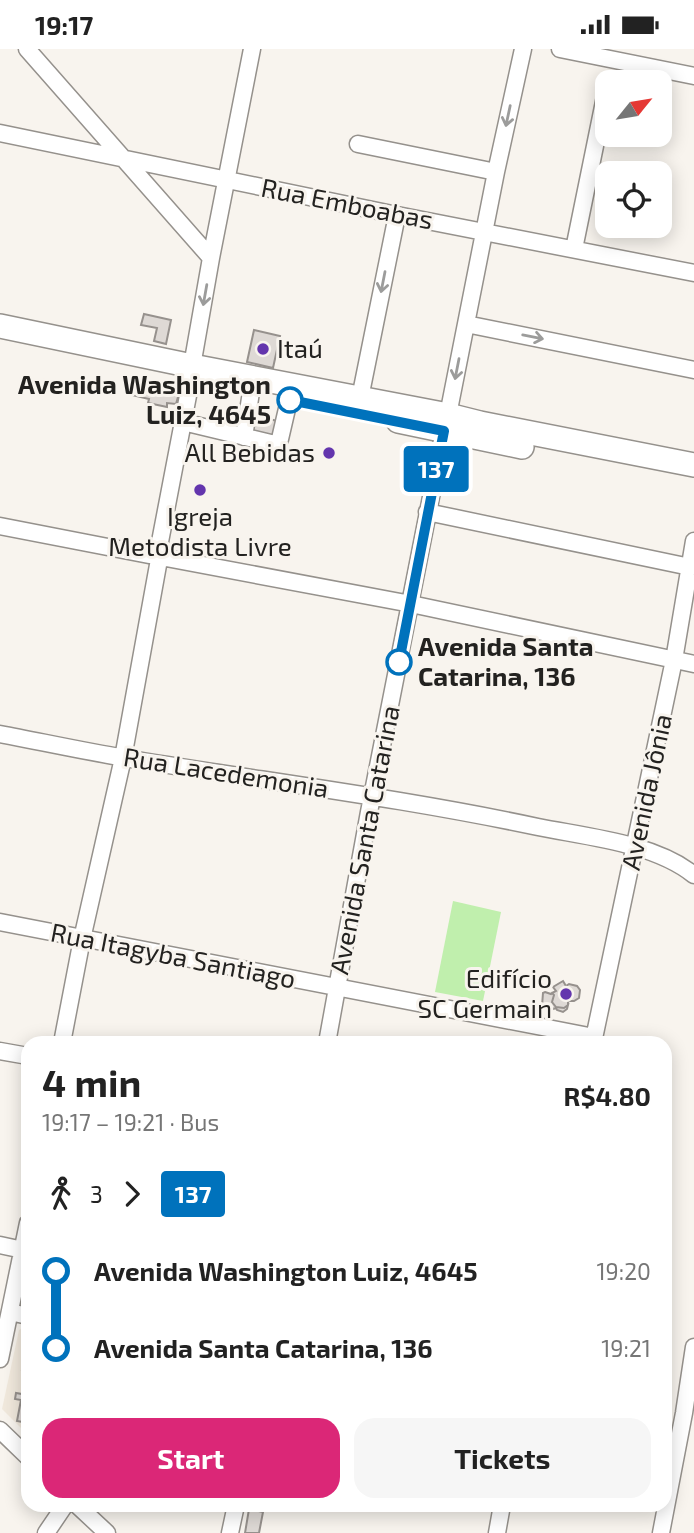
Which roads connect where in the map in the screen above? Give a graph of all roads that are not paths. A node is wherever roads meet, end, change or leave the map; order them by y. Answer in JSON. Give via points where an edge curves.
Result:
{"nodes":[{"id":1,"x":27,"y":49,"type":"edge"},
{"id":2,"x":252,"y":49,"type":"edge"},
{"id":3,"x":523,"y":49,"type":"edge"},
{"id":4,"x":560,"y":49,"type":"edge"},
{"id":5,"x":613,"y":60,"type":"junction"},
{"id":6,"x":611,"y":70,"type":"edge"},
{"id":7,"x":694,"y":76,"type":"edge"},
{"id":8,"x":0,"y":133,"type":"edge"},
{"id":9,"x":358,"y":143,"type":"dead end"},
{"id":10,"x":595,"y":147,"type":"edge"},
{"id":11,"x":125,"y":160,"type":"junction"},
{"id":12,"x":496,"y":172,"type":"junction"},
{"id":13,"x":227,"y":180,"type":"junction"},
{"id":14,"x":397,"y":215,"type":"junction"},
{"id":15,"x":485,"y":231,"type":"junction"},
{"id":16,"x":574,"y":249,"type":"junction"},
{"id":17,"x":211,"y":258,"type":"junction"},
{"id":18,"x":693,"y":269,"type":"edge"},
{"id":19,"x":466,"y":324,"type":"junction"},
{"id":20,"x":0,"y":326,"type":"edge"},
{"id":21,"x":0,"y":342,"type":"edge"},
{"id":22,"x":694,"y":370,"type":"edge"},
{"id":23,"x":192,"y":373,"type":"junction"},
{"id":24,"x":251,"y":392,"type":"junction"},
{"id":25,"x":360,"y":398,"type":"junction"},
{"id":26,"x":289,"y":400,"type":"junction"},
{"id":27,"x":183,"y":422,"type":"junction"},
{"id":28,"x":446,"y":423,"type":"junction"},
{"id":29,"x":244,"y":437,"type":"junction"},
{"id":30,"x":694,"y":465,"type":"edge"},
{"id":31,"x":694,"y":480,"type":"edge"},
{"id":32,"x":427,"y":512,"type":"junction"},
{"id":33,"x":0,"y":526,"type":"edge"},
{"id":34,"x":694,"y":541,"type":"edge"},
{"id":35,"x":158,"y":556,"type":"junction"},
{"id":36,"x":690,"y":567,"type":"junction"},
{"id":37,"x":411,"y":604,"type":"junction"},
{"id":38,"x":674,"y":660,"type":"junction"},
{"id":39,"x":694,"y":664,"type":"edge"},
{"id":40,"x":0,"y":734,"type":"edge"},
{"id":41,"x":123,"y":758,"type":"junction"},
{"id":42,"x":373,"y":796,"type":"junction"},
{"id":43,"x":636,"y":847,"type":"junction"},
{"id":44,"x":694,"y":875,"type":"edge"},
{"id":45,"x":0,"y":922,"type":"edge"},
{"id":46,"x":82,"y":939,"type":"junction"},
{"id":47,"x":337,"y":988,"type":"junction"},
{"id":48,"x":63,"y":1036,"type":"edge"},
{"id":49,"x":328,"y":1036,"type":"edge"},
{"id":50,"x":574,"y":1036,"type":"edge"},
{"id":51,"x":595,"y":1036,"type":"edge"},
{"id":52,"x":0,"y":1051,"type":"edge"},
{"id":53,"x":21,"y":1055,"type":"edge"},
{"id":54,"x":0,"y":1245,"type":"edge"},
{"id":55,"x":21,"y":1249,"type":"edge"},
{"id":56,"x":21,"y":1259,"type":"edge"},
{"id":57,"x":10,"y":1312,"type":"junction"},
{"id":58,"x":21,"y":1314,"type":"edge"},
{"id":59,"x":694,"y":1347,"type":"edge"},
{"id":60,"x":0,"y":1359,"type":"edge"},
{"id":61,"x":0,"y":1430,"type":"edge"},
{"id":62,"x":21,"y":1450,"type":"edge"},
{"id":63,"x":672,"y":1478,"type":"edge"},
{"id":64,"x":60,"y":1512,"type":"edge"},
{"id":65,"x":84,"y":1512,"type":"edge"},
{"id":66,"x":234,"y":1512,"type":"edge"},
{"id":67,"x":501,"y":1512,"type":"edge"},
{"id":68,"x":666,"y":1512,"type":"edge"},
{"id":69,"x":46,"y":1533,"type":"edge"},
{"id":70,"x":107,"y":1533,"type":"edge"},
{"id":71,"x":230,"y":1533,"type":"edge"},
{"id":72,"x":497,"y":1533,"type":"edge"},
{"id":73,"x":662,"y":1533,"type":"edge"}],
"edges":[{"from":1,"to":11,"type":"street"},
{"from":2,"to":13,"type":"street"},
{"from":3,"to":12,"type":"street","name":"Avenida Santa Catarina","one_way":true},
{"from":4,"to":5,"type":"street"},
{"from":5,"to":6,"type":"street"},
{"from":5,"to":7,"type":"street"},
{"from":8,"to":11,"type":"street","name":"Rua Emboabas"},
{"from":9,"to":12,"type":"street"},
{"from":10,"to":16,"type":"street"},
{"from":11,"to":13,"type":"street","name":"Rua Emboabas"},
{"from":11,"to":17,"type":"street"},
{"from":12,"to":15,"type":"street","name":"Avenida Santa Catarina"},
{"from":13,"to":14,"type":"street","name":"Rua Emboabas"},
{"from":13,"to":17,"type":"street"},
{"from":14,"to":15,"type":"street","name":"Rua Emboabas"},
{"from":14,"to":25,"type":"street","one_way":true},
{"from":15,"to":16,"type":"street","name":"Rua Emboabas"},
{"from":15,"to":19,"type":"street","name":"Avenida Santa Catarina"},
{"from":16,"to":18,"type":"street","name":"Rua Emboabas"},
{"from":17,"to":23,"type":"street","one_way":true},
{"from":19,"to":22,"type":"street","one_way":true},
{"from":19,"to":28,"type":"street","name":"Avenida Santa Catarina","one_way":true},
{"from":20,"to":23,"type":"highway"},
{"from":21,"to":23,"type":"highway"},
{"from":23,"to":24,"type":"highway"},
{"from":23,"to":25,"type":"highway"},
{"from":23,"to":27,"type":"street"},
{"from":24,"to":26,"type":"highway"},
{"from":24,"to":29,"type":"street"},
{"from":25,"to":28,"type":"highway"},
{"from":26,"to":28,"type":"highway"},
{"from":26,"to":29,"type":"street","via":[[277,443]]},
{"from":27,"to":29,"type":"street"},
{"from":27,"to":35,"type":"street"},
{"from":28,"to":30,"type":"highway","via":[[480,423]]},
{"from":28,"to":31,"type":"highway","via":[[476,438]]},
{"from":28,"to":32,"type":"street","name":"Avenida Santa Catarina"},
{"from":32,"to":36,"type":"street"},
{"from":32,"to":37,"type":"street","name":"Avenida Santa Catarina"},
{"from":33,"to":35,"type":"street"},
{"from":34,"to":36,"type":"street","name":"Avenida Jônia"},
{"from":35,"to":37,"type":"street"},
{"from":35,"to":41,"type":"street"},
{"from":36,"to":38,"type":"street","name":"Avenida Jônia"},
{"from":37,"to":38,"type":"street"},
{"from":37,"to":42,"type":"street","name":"Avenida Santa Catarina"},
{"from":38,"to":39,"type":"street"},
{"from":38,"to":43,"type":"street","name":"Avenida Jônia"},
{"from":40,"to":41,"type":"street","name":"Rua Lacedemonia"},
{"from":41,"to":42,"type":"street","name":"Rua Lacedemonia"},
{"from":41,"to":46,"type":"street"},
{"from":42,"to":43,"type":"street","name":"Rua Lacedemonia"},
{"from":42,"to":47,"type":"street","name":"Avenida Santa Catarina"},
{"from":43,"to":44,"type":"street","name":"Rua Lacedemonia","via":[[661,855]]},
{"from":43,"to":51,"type":"street","name":"Avenida Jônia"},
{"from":45,"to":46,"type":"street","name":"Rua Itagyba Santiago"},
{"from":46,"to":47,"type":"street","name":"Rua Itagyba Santiago"},
{"from":46,"to":48,"type":"street"},
{"from":47,"to":49,"type":"street","name":"Avenida Santa Catarina"},
{"from":47,"to":50,"type":"street","name":"Rua Itagyba Santiago"},
{"from":52,"to":53,"type":"street"},
{"from":54,"to":55,"type":"street"},
{"from":56,"to":57,"type":"street"},
{"from":57,"to":58,"type":"street"},
{"from":57,"to":60,"type":"street"},
{"from":59,"to":63,"type":"street"},
{"from":61,"to":62,"type":"street"},
{"from":64,"to":69,"type":"street"},
{"from":65,"to":70,"type":"street"},
{"from":66,"to":71,"type":"street"},
{"from":67,"to":72,"type":"street"},
{"from":68,"to":73,"type":"street"}]}
